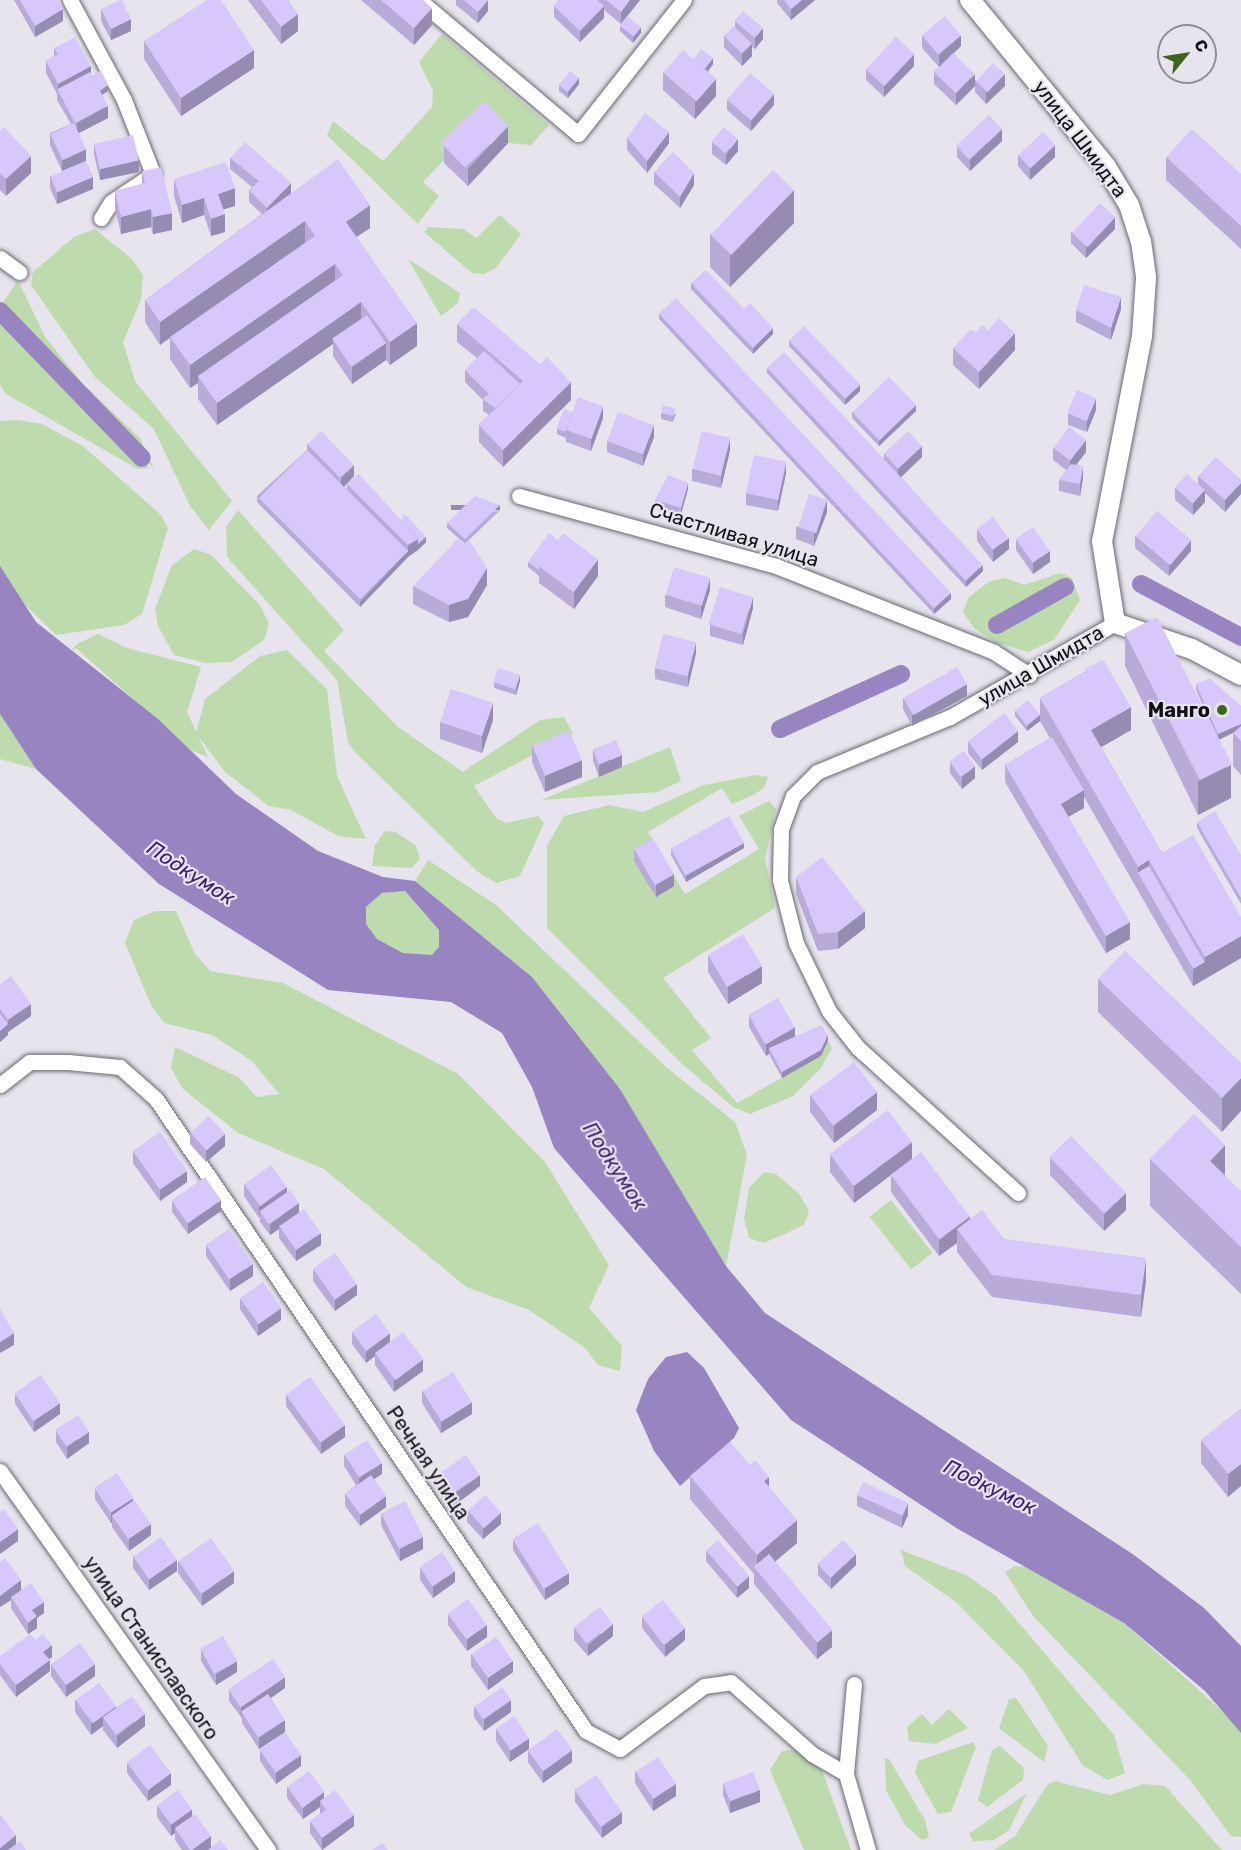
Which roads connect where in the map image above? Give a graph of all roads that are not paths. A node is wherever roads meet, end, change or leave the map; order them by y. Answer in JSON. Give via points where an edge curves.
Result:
{"nodes":[{"id":1,"x":70,"y":0,"type":"edge"},
{"id":2,"x":419,"y":0,"type":"edge"},
{"id":3,"x":684,"y":0,"type":"edge"},
{"id":4,"x":969,"y":0,"type":"edge"},
{"id":5,"x":101,"y":218,"type":"dead end"},
{"id":6,"x":0,"y":258,"type":"edge"},
{"id":7,"x":19,"y":272,"type":"dead end"},
{"id":8,"x":519,"y":496,"type":"dead end"},
{"id":9,"x":1115,"y":623,"type":"junction"},
{"id":10,"x":1029,"y":675,"type":"junction"},
{"id":11,"x":1241,"y":675,"type":"edge"},
{"id":12,"x":0,"y":1085,"type":"edge"},
{"id":13,"x":1018,"y":1193,"type":"dead end"},
{"id":14,"x":0,"y":1471,"type":"edge"},
{"id":15,"x":854,"y":1684,"type":"dead end"},
{"id":16,"x":846,"y":1774,"type":"junction"},
{"id":17,"x":268,"y":1850,"type":"edge"},
{"id":18,"x":868,"y":1850,"type":"edge"}],
"edges":[{"from":1,"to":5,"type":"street","via":[[124,100],[153,174],[111,202]]},
{"from":2,"to":3,"type":"street","via":[[578,134]]},
{"from":4,"to":9,"type":"street","name":"улица Шмидта","via":[[1106,167],[1129,206],[1141,241],[1146,278],[1142,336],[1102,541]]},
{"from":6,"to":7,"type":"street"},
{"from":8,"to":10,"type":"street","name":"Счастливая улица","via":[[776,566],[994,652]]},
{"from":9,"to":10,"type":"street","name":"улица Шмидта"},
{"from":9,"to":11,"type":"street","via":[[1192,649]]},
{"from":10,"to":13,"type":"street","name":"улица Шмидта","via":[[950,717],[817,772],[793,796],[781,829],[780,880],[796,943],[829,1011],[858,1048]]},
{"from":12,"to":16,"type":"street","name":"Речная улица","via":[[29,1062],[68,1062],[120,1067],[156,1099],[586,1731],[620,1749],[704,1686],[731,1682],[804,1748]]},
{"from":14,"to":17,"type":"street","name":"улица Станиславского"},
{"from":15,"to":16,"type":"street"},
{"from":16,"to":18,"type":"street"}]}
